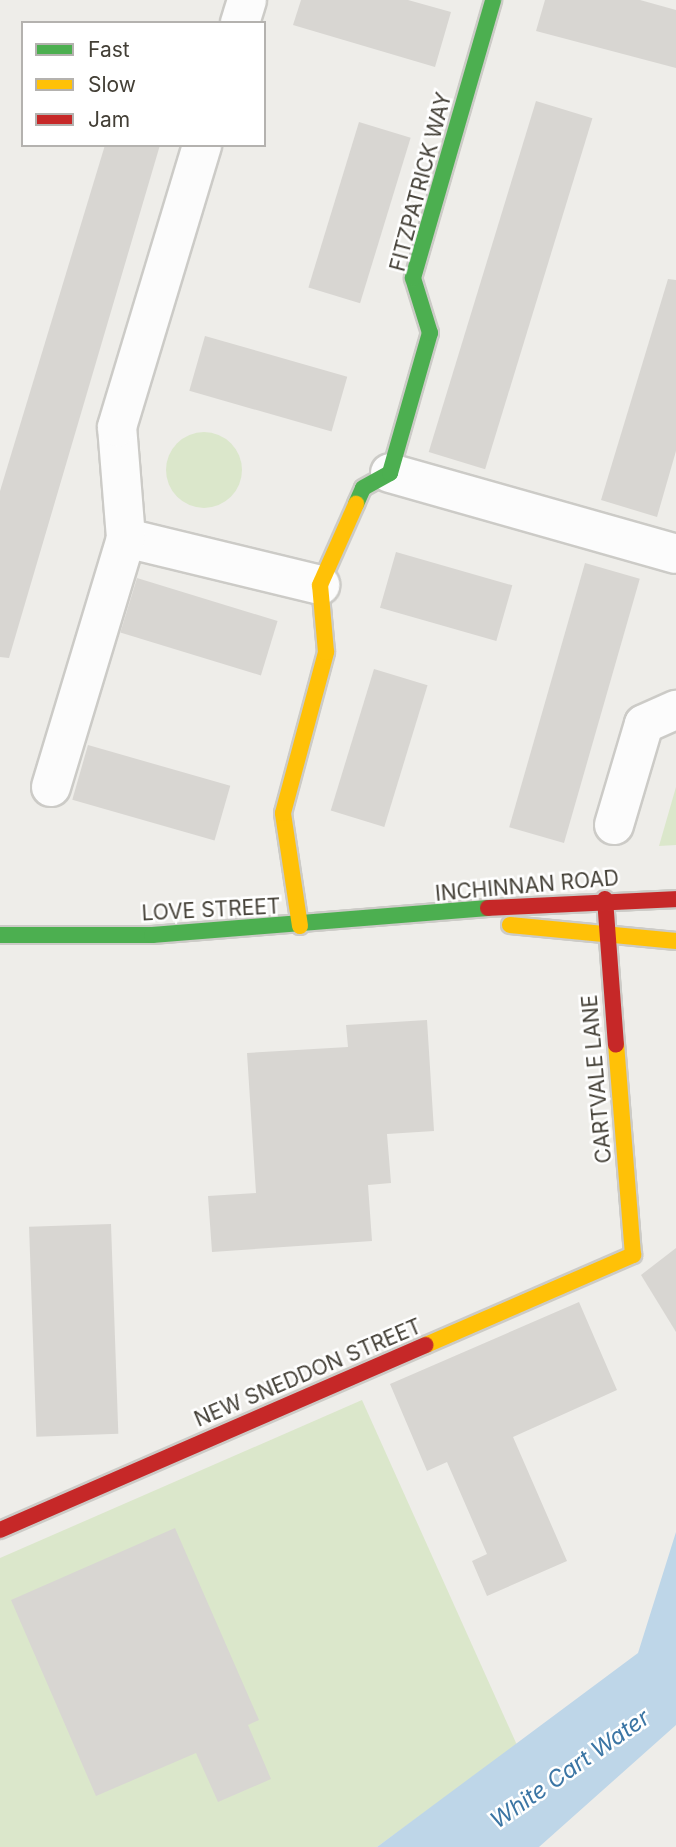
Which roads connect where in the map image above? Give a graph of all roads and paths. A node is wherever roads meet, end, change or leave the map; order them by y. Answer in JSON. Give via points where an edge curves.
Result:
{"nodes":[{"id":1,"x":247,"y":0,"type":"edge"},
{"id":2,"x":493,"y":0,"type":"edge"},
{"id":3,"x":241,"y":21,"type":"edge"},
{"id":4,"x":201,"y":147,"type":"edge"},
{"id":5,"x":390,"y":473,"type":"junction"},
{"id":6,"x":126,"y":538,"type":"junction"},
{"id":7,"x":676,"y":554,"type":"edge"},
{"id":8,"x":320,"y":585,"type":"junction"},
{"id":9,"x":676,"y":710,"type":"edge"},
{"id":10,"x":51,"y":787,"type":"dead end"},
{"id":11,"x":614,"y":825,"type":"dead end"},
{"id":12,"x":605,"y":899,"type":"junction"},
{"id":13,"x":676,"y":900,"type":"edge"},
{"id":14,"x":424,"y":916,"type":"junction"},
{"id":15,"x":300,"y":926,"type":"junction"},
{"id":16,"x":0,"y":935,"type":"edge"},
{"id":17,"x":606,"y":935,"type":"junction"},
{"id":18,"x":676,"y":941,"type":"edge"},
{"id":19,"x":633,"y":1255,"type":"joint"},
{"id":20,"x":0,"y":1530,"type":"edge"}],
"edges":[{"from":1,"to":3,"type":"street"},
{"from":2,"to":5,"type":"street","name":"FITZPATRICK WAY","via":[[413,278],[430,333]]},
{"from":4,"to":6,"type":"street","via":[[117,427]]},
{"from":5,"to":7,"type":"street"},
{"from":5,"to":8,"type":"street","via":[[363,488]]},
{"from":6,"to":8,"type":"street"},
{"from":6,"to":10,"type":"street"},
{"from":8,"to":15,"type":"street","via":[[326,652],[283,813]]},
{"from":9,"to":11,"type":"street","via":[[644,724]]},
{"from":12,"to":13,"type":"street","name":"INCHINNAN ROAD"},
{"from":12,"to":14,"type":"street","name":"INCHINNAN ROAD"},
{"from":12,"to":17,"type":"street","name":"CARTVALE LANE"},
{"from":14,"to":15,"type":"street","name":"LOVE STREET"},
{"from":14,"to":17,"type":"street","name":"INCHINNAN ROAD"},
{"from":15,"to":16,"type":"street","name":"LOVE STREET","via":[[152,935]]},
{"from":17,"to":18,"type":"street","name":"INCHINNAN ROAD"},
{"from":17,"to":19,"type":"street","name":"CARTVALE LANE"},
{"from":19,"to":20,"type":"street","name":"NEW SNEDDON STREET"}]}
